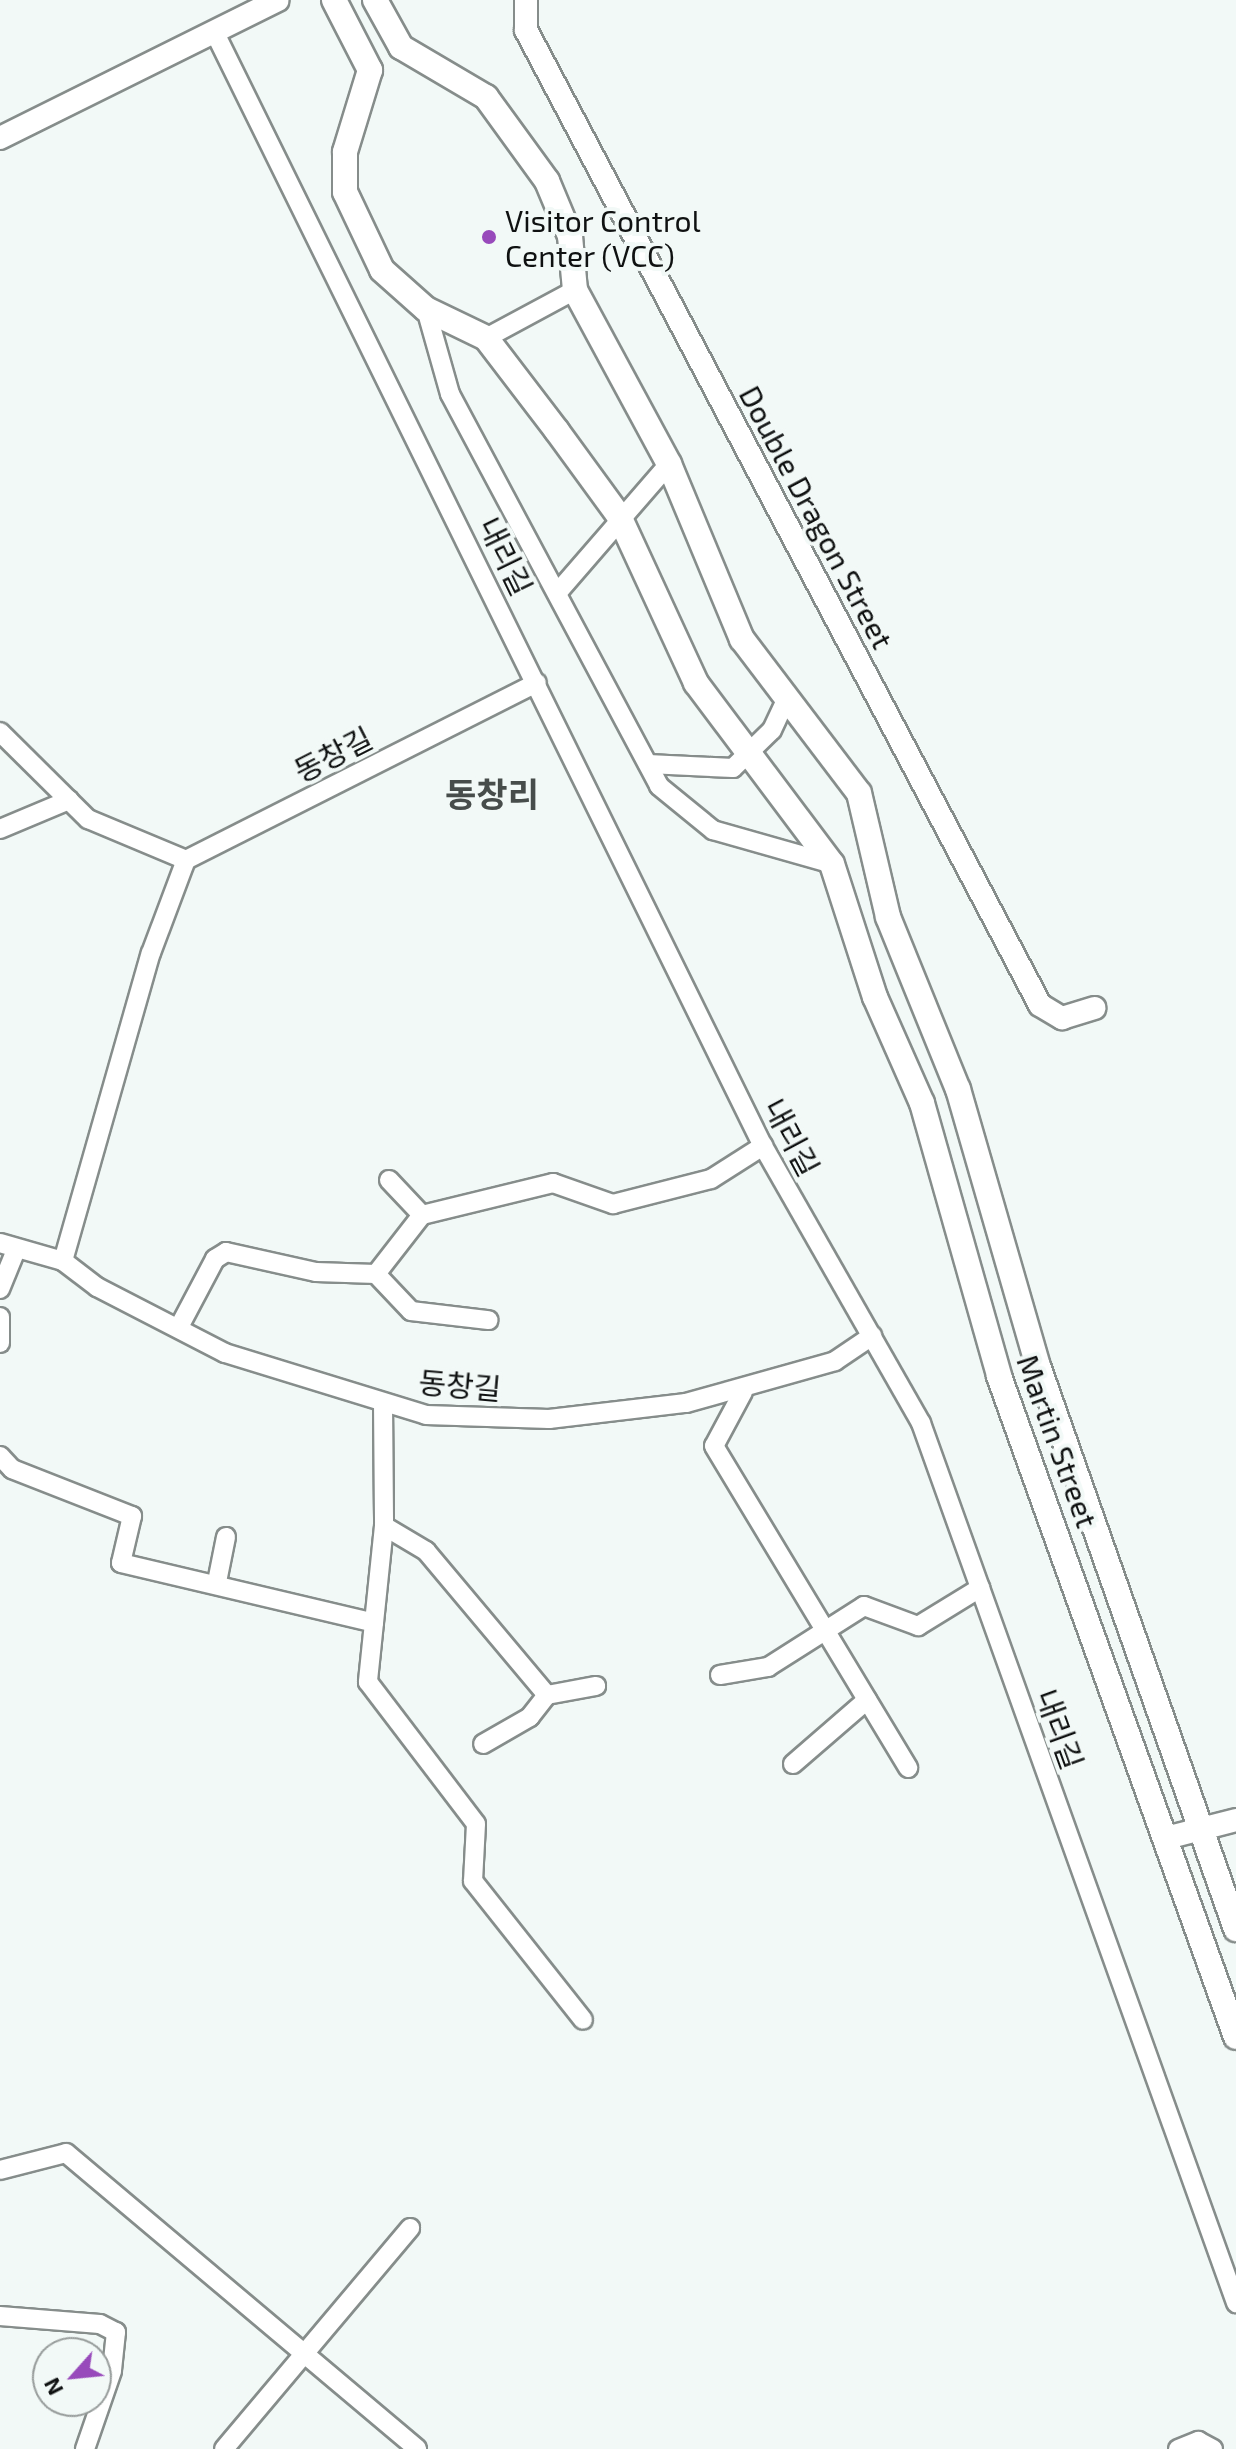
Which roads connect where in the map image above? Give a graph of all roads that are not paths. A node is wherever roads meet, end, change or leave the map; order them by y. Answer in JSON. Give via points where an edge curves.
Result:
{"nodes":[{"id":1,"x":278,"y":0,"type":"edge"},
{"id":2,"x":334,"y":0,"type":"edge"},
{"id":3,"x":375,"y":0,"type":"edge"},
{"id":4,"x":526,"y":0,"type":"edge"},
{"id":5,"x":214,"y":31,"type":"junction"},
{"id":6,"x":0,"y":138,"type":"edge"},
{"id":7,"x":575,"y":290,"type":"junction"},
{"id":8,"x":426,"y":309,"type":"junction"},
{"id":9,"x":486,"y":338,"type":"junction"},
{"id":10,"x":669,"y":464,"type":"junction"},
{"id":11,"x":619,"y":516,"type":"junction"},
{"id":12,"x":561,"y":597,"type":"junction"},
{"id":13,"x":537,"y":683,"type":"junction"},
{"id":14,"x":785,"y":702,"type":"junction"},
{"id":15,"x":0,"y":732,"type":"edge"},
{"id":16,"x":750,"y":755,"type":"junction"},
{"id":17,"x":648,"y":764,"type":"junction"},
{"id":18,"x":69,"y":800,"type":"junction"},
{"id":19,"x":0,"y":829,"type":"edge"},
{"id":20,"x":186,"y":860,"type":"junction"},
{"id":21,"x":832,"y":864,"type":"junction"},
{"id":22,"x":1095,"y":1008,"type":"dead end"},
{"id":23,"x":763,"y":1146,"type":"junction"},
{"id":24,"x":389,"y":1180,"type":"dead end"},
{"id":25,"x":422,"y":1215,"type":"junction"},
{"id":26,"x":8,"y":1247,"type":"edge"},
{"id":27,"x":63,"y":1261,"type":"junction"},
{"id":28,"x":376,"y":1274,"type":"junction"},
{"id":29,"x":0,"y":1289,"type":"edge"},
{"id":30,"x":0,"y":1317,"type":"edge"},
{"id":31,"x":488,"y":1320,"type":"dead end"},
{"id":32,"x":179,"y":1327,"type":"junction"},
{"id":33,"x":872,"y":1336,"type":"junction"},
{"id":34,"x":0,"y":1343,"type":"edge"},
{"id":35,"x":743,"y":1392,"type":"junction"},
{"id":36,"x":383,"y":1403,"type":"junction"},
{"id":37,"x":0,"y":1456,"type":"edge"},
{"id":38,"x":384,"y":1526,"type":"junction"},
{"id":39,"x":226,"y":1537,"type":"dead end"},
{"id":40,"x":217,"y":1582,"type":"junction"},
{"id":41,"x":980,"y":1588,"type":"junction"},
{"id":42,"x":374,"y":1623,"type":"junction"},
{"id":43,"x":826,"y":1633,"type":"junction"},
{"id":44,"x":720,"y":1675,"type":"dead end"},
{"id":45,"x":596,"y":1686,"type":"dead end"},
{"id":46,"x":547,"y":1695,"type":"junction"},
{"id":47,"x":867,"y":1700,"type":"junction"},
{"id":48,"x":483,"y":1744,"type":"dead end"},
{"id":49,"x":793,"y":1764,"type":"dead end"},
{"id":50,"x":908,"y":1768,"type":"dead end"},
{"id":51,"x":1236,"y":1820,"type":"edge"},
{"id":52,"x":1202,"y":1831,"type":"junction"},
{"id":53,"x":1166,"y":1838,"type":"junction"},
{"id":54,"x":1236,"y":1929,"type":"edge"},
{"id":55,"x":583,"y":2020,"type":"dead end"},
{"id":56,"x":1236,"y":2037,"type":"edge"},
{"id":57,"x":0,"y":2170,"type":"edge"},
{"id":58,"x":410,"y":2228,"type":"dead end"},
{"id":59,"x":1236,"y":2303,"type":"edge"},
{"id":60,"x":0,"y":2316,"type":"edge"},
{"id":61,"x":304,"y":2356,"type":"junction"},
{"id":62,"x":85,"y":2449,"type":"edge"},
{"id":63,"x":224,"y":2449,"type":"edge"},
{"id":64,"x":417,"y":2449,"type":"edge"},
{"id":65,"x":1178,"y":2449,"type":"edge"},
{"id":66,"x":1213,"y":2449,"type":"edge"}],
"edges":[{"from":1,"to":5,"type":"street"},
{"from":2,"to":8,"type":"main road","via":[[370,70],[345,152],[345,192],[382,270]]},
{"from":3,"to":7,"type":"main road","via":[[401,47],[486,97],[514,130],[547,181],[570,236]]},
{"from":4,"to":22,"type":"street","name":"Double Dragon Street","via":[[526,30],[1040,1005],[1062,1018]]},
{"from":5,"to":6,"type":"street"},
{"from":5,"to":13,"type":"street","name":"내리길"},
{"from":7,"to":9,"type":"street"},
{"from":7,"to":10,"type":"main road","name":"Martin Street"},
{"from":8,"to":9,"type":"main road"},
{"from":8,"to":12,"type":"street","via":[[450,394]]},
{"from":9,"to":11,"type":"main road","name":"Martin Street"},
{"from":10,"to":11,"type":"street"},
{"from":10,"to":14,"type":"main road","name":"Martin Street","via":[[742,639]]},
{"from":11,"to":12,"type":"street"},
{"from":11,"to":16,"type":"main road","name":"Martin Street","via":[[696,683]]},
{"from":12,"to":17,"type":"street"},
{"from":13,"to":20,"type":"street","name":"동창길"},
{"from":13,"to":23,"type":"street","name":"내리길"},
{"from":14,"to":16,"type":"street"},
{"from":14,"to":52,"type":"main road","name":"Martin Street","via":[[859,793],[888,917],[958,1089],[1038,1366]]},
{"from":15,"to":18,"type":"street"},
{"from":16,"to":17,"type":"street","via":[[733,768]]},
{"from":16,"to":21,"type":"main road","name":"Martin Street"},
{"from":17,"to":21,"type":"street","via":[[659,786],[713,830]]},
{"from":18,"to":19,"type":"street"},
{"from":18,"to":20,"type":"street","via":[[88,819]]},
{"from":20,"to":27,"type":"street","via":[[151,953]]},
{"from":21,"to":53,"type":"main road","name":"Martin Street","via":[[875,997],[922,1103],[999,1376]]},
{"from":23,"to":25,"type":"street","via":[[711,1179],[613,1204],[553,1183]]},
{"from":23,"to":33,"type":"street","name":"내리길"},
{"from":24,"to":25,"type":"street"},
{"from":25,"to":28,"type":"street"},
{"from":26,"to":27,"type":"street","name":"동창길"},
{"from":26,"to":29,"type":"street"},
{"from":27,"to":32,"type":"street","name":"동창길","via":[[97,1287]]},
{"from":28,"to":31,"type":"street","via":[[411,1311]]},
{"from":28,"to":32,"type":"street","via":[[344,1276],[226,1252],[215,1259]]},
{"from":30,"to":34,"type":"street"},
{"from":32,"to":36,"type":"street","name":"동창길","via":[[225,1353]]},
{"from":33,"to":35,"type":"street","name":"동창길","via":[[835,1361]]},
{"from":33,"to":41,"type":"street","name":"내리길","via":[[921,1423]]},
{"from":35,"to":36,"type":"street","name":"동창길","via":[[549,1419],[426,1415]]},
{"from":35,"to":43,"type":"street","via":[[714,1446]]},
{"from":36,"to":38,"type":"street"},
{"from":37,"to":40,"type":"street","via":[[37,1480],[132,1516],[121,1563]]},
{"from":38,"to":42,"type":"street"},
{"from":38,"to":46,"type":"street","via":[[426,1551]]},
{"from":39,"to":40,"type":"street"},
{"from":40,"to":42,"type":"street"},
{"from":41,"to":43,"type":"street","via":[[918,1626],[864,1606]]},
{"from":41,"to":59,"type":"street","name":"내리길"},
{"from":42,"to":55,"type":"street","via":[[368,1682],[476,1824],[473,1881]]},
{"from":43,"to":44,"type":"street","via":[[768,1667]]},
{"from":43,"to":47,"type":"street"},
{"from":45,"to":46,"type":"street"},
{"from":46,"to":48,"type":"street","via":[[530,1717]]},
{"from":47,"to":49,"type":"street"},
{"from":47,"to":50,"type":"street"},
{"from":51,"to":52,"type":"street"},
{"from":52,"to":53,"type":"street"},
{"from":52,"to":54,"type":"main road","name":"Martin Street"},
{"from":53,"to":56,"type":"main road","name":"Martin Street"},
{"from":57,"to":61,"type":"street","via":[[66,2153]]},
{"from":58,"to":61,"type":"street"},
{"from":60,"to":62,"type":"street","via":[[22,2323],[100,2324],[116,2332],[119,2348]]},
{"from":61,"to":63,"type":"street"},
{"from":61,"to":64,"type":"street"},
{"from":65,"to":66,"type":"street","via":[[1198,2441]]}]}
